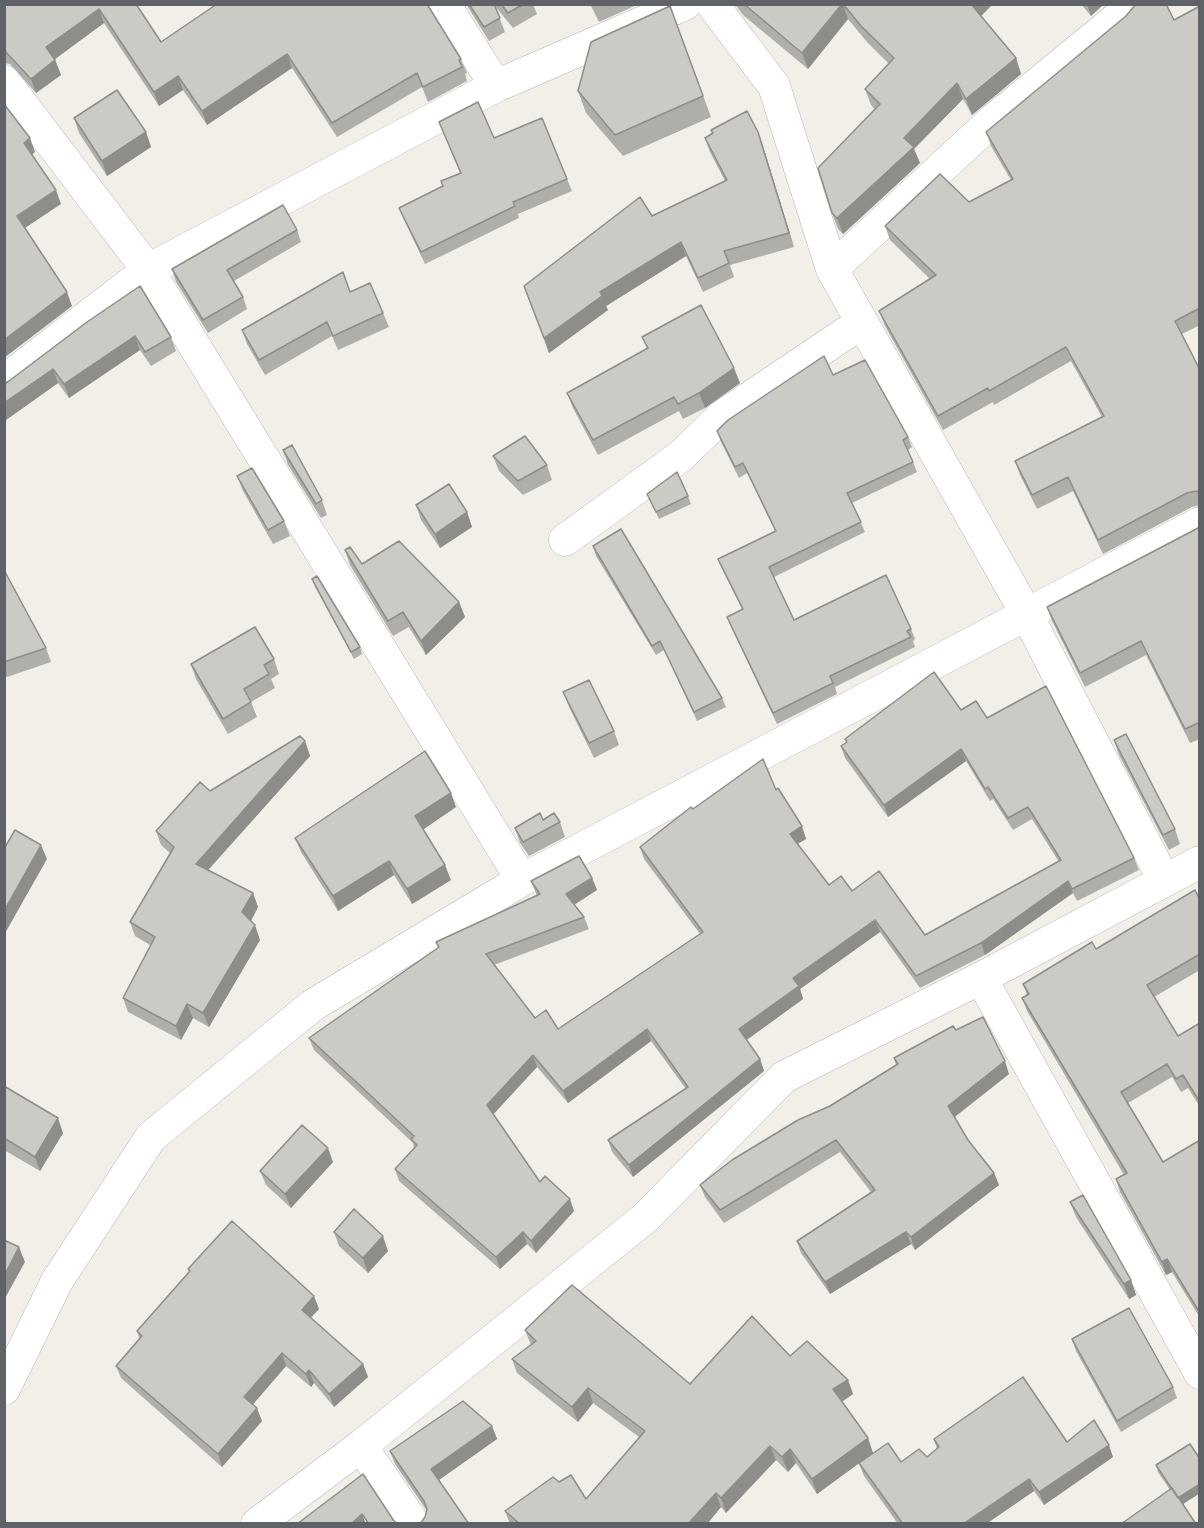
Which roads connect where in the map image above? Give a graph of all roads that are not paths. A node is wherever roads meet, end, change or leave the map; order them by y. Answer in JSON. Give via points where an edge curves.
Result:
{"nodes":[{"id":1,"x":444,"y":4,"type":"edge"},
{"id":2,"x":685,"y":4,"type":"edge"},
{"id":3,"x":712,"y":4,"type":"edge"},
{"id":4,"x":1130,"y":4,"type":"edge"},
{"id":5,"x":4,"y":81,"type":"edge"},
{"id":6,"x":496,"y":86,"type":"junction"},
{"id":7,"x":832,"y":269,"type":"junction"},
{"id":8,"x":148,"y":270,"type":"junction"},
{"id":9,"x":861,"y":323,"type":"junction"},
{"id":10,"x":4,"y":381,"type":"edge"},
{"id":11,"x":1200,"y":523,"type":"edge"},
{"id":12,"x":565,"y":540,"type":"dead end"},
{"id":13,"x":1026,"y":613,"type":"junction"},
{"id":14,"x":1200,"y":862,"type":"edge"},
{"id":15,"x":522,"y":880,"type":"junction"},
{"id":16,"x":1164,"y":880,"type":"junction"},
{"id":17,"x":981,"y":978,"type":"junction"},
{"id":18,"x":1200,"y":1373,"type":"edge"},
{"id":19,"x":4,"y":1389,"type":"edge"},
{"id":20,"x":361,"y":1446,"type":"junction"},
{"id":21,"x":257,"y":1524,"type":"edge"},
{"id":22,"x":414,"y":1524,"type":"edge"}],
"edges":[{"from":1,"to":6,"type":"street"},
{"from":2,"to":6,"type":"street"},
{"from":3,"to":7,"type":"street","via":[[774,87]]},
{"from":4,"to":7,"type":"street","via":[[992,121]]},
{"from":5,"to":8,"type":"street"},
{"from":6,"to":8,"type":"street"},
{"from":7,"to":9,"type":"street"},
{"from":8,"to":10,"type":"street"},
{"from":8,"to":15,"type":"street"},
{"from":9,"to":12,"type":"street","via":[[721,417],[681,456]]},
{"from":9,"to":13,"type":"street"},
{"from":11,"to":13,"type":"street"},
{"from":13,"to":15,"type":"street"},
{"from":13,"to":16,"type":"street"},
{"from":14,"to":16,"type":"street"},
{"from":15,"to":19,"type":"street","via":[[313,1005],[151,1137],[57,1281]]},
{"from":16,"to":17,"type":"street"},
{"from":17,"to":18,"type":"street"},
{"from":17,"to":20,"type":"street","via":[[784,1077],[645,1218]]},
{"from":20,"to":21,"type":"street"},
{"from":20,"to":22,"type":"street"}]}
